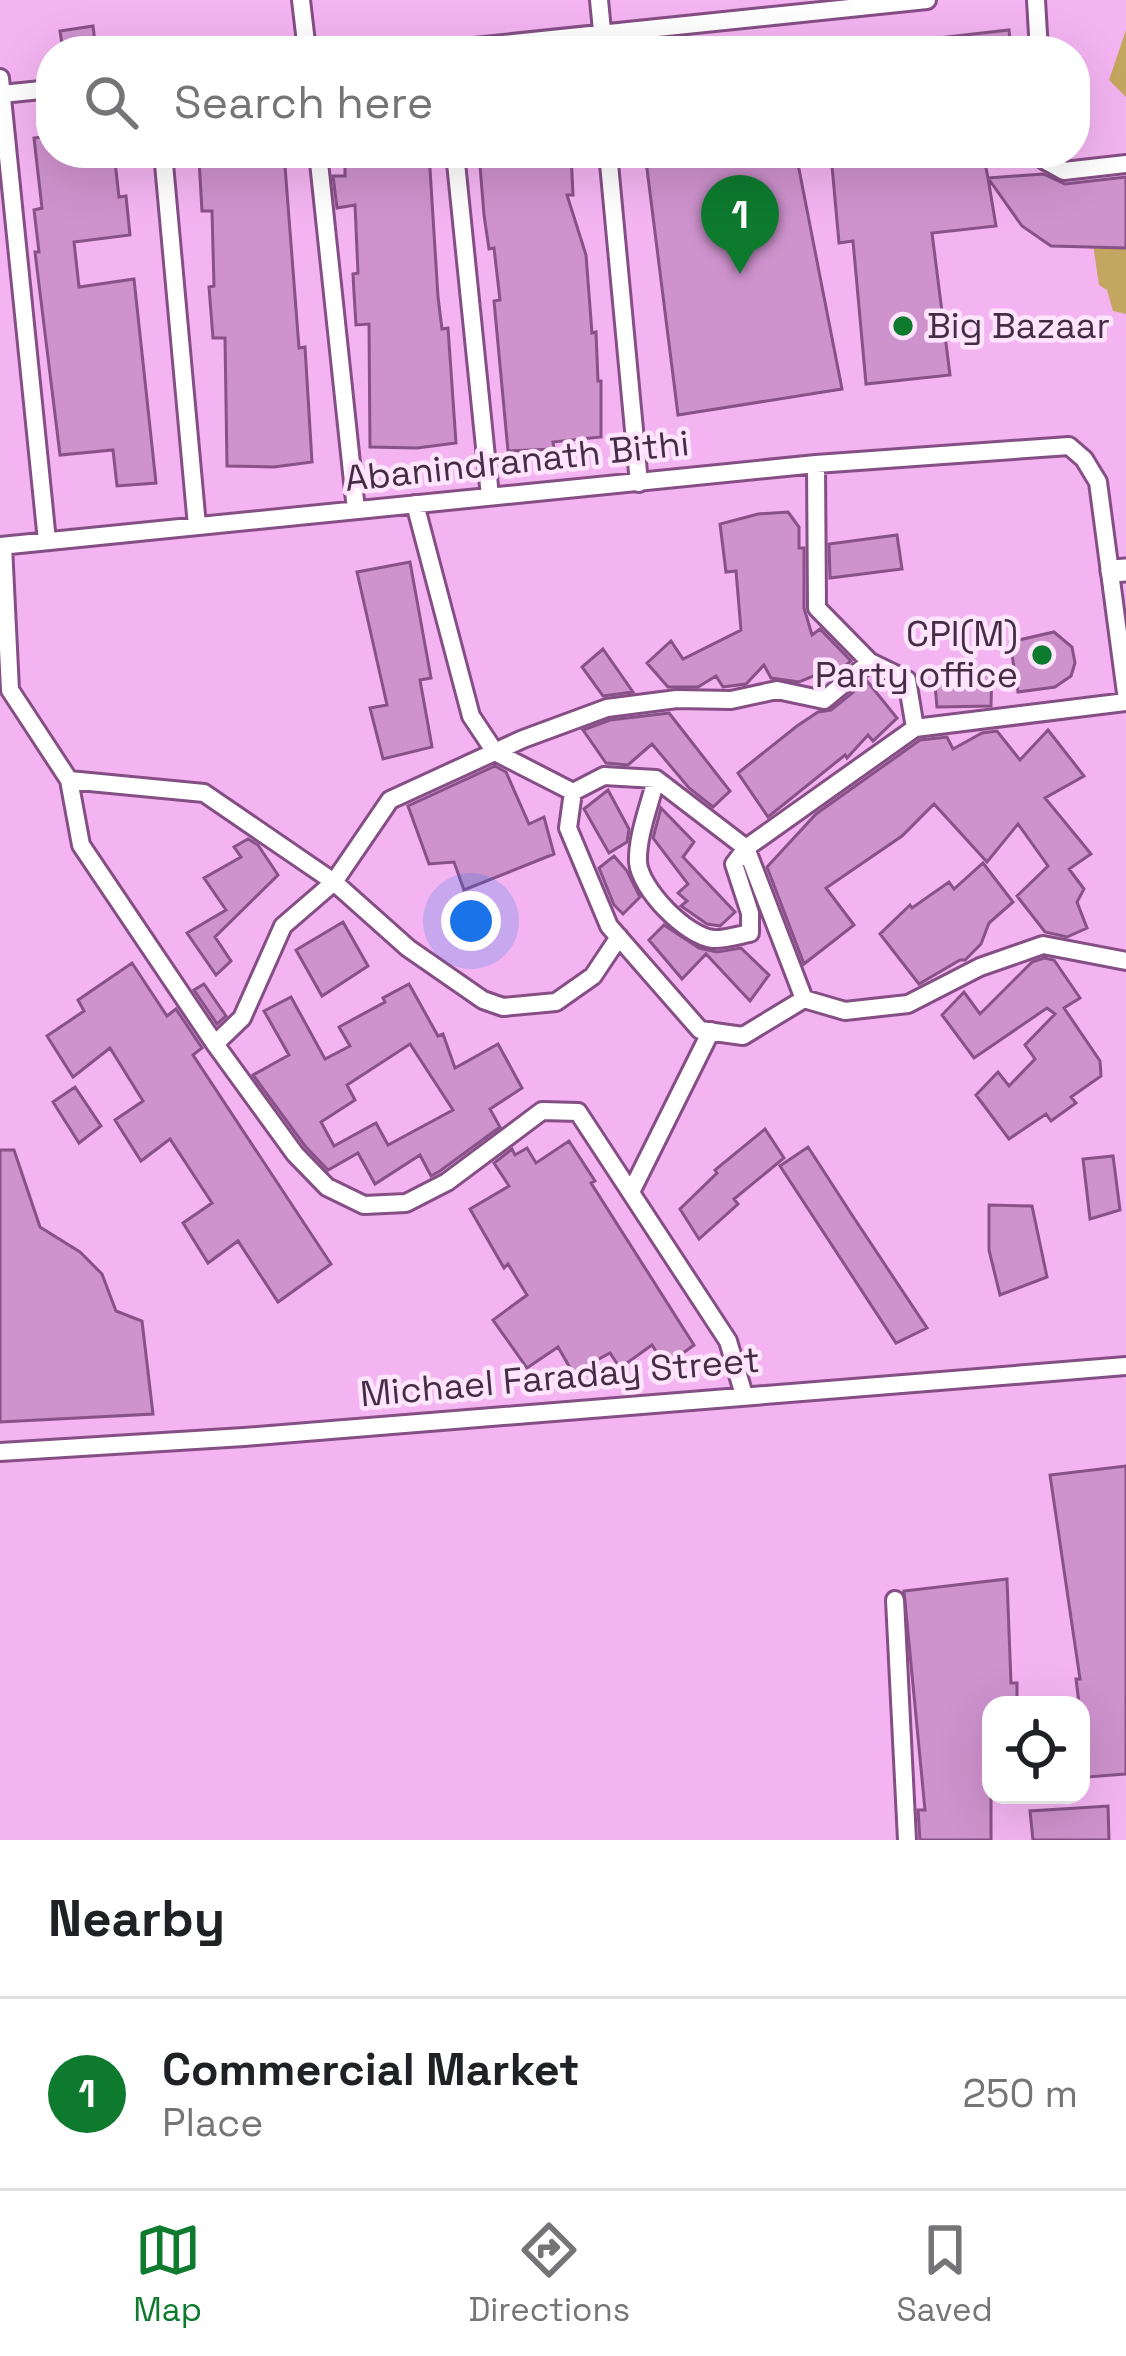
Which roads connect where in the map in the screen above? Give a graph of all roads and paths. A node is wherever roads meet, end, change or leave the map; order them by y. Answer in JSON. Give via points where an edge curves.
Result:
{"nodes":[{"id":1,"x":302,"y":0,"type":"edge"},
{"id":2,"x":599,"y":0,"type":"edge"},
{"id":3,"x":927,"y":0,"type":"edge"},
{"id":4,"x":1036,"y":0,"type":"edge"},
{"id":5,"x":306,"y":36,"type":"edge"},
{"id":6,"x":602,"y":36,"type":"edge"},
{"id":7,"x":656,"y":36,"type":"edge"},
{"id":8,"x":1038,"y":36,"type":"edge"},
{"id":9,"x":1,"y":86,"type":"edge"},
{"id":10,"x":36,"y":88,"type":"edge"},
{"id":11,"x":1126,"y":164,"type":"edge"},
{"id":12,"x":164,"y":168,"type":"edge"},
{"id":13,"x":320,"y":168,"type":"edge"},
{"id":14,"x":457,"y":168,"type":"edge"},
{"id":15,"x":609,"y":168,"type":"edge"},
{"id":16,"x":1059,"y":168,"type":"edge"},
{"id":17,"x":816,"y":464,"type":"junction"},
{"id":18,"x":639,"y":483,"type":"junction"},
{"id":19,"x":490,"y":496,"type":"junction"},
{"id":20,"x":415,"y":504,"type":"junction"},
{"id":21,"x":356,"y":510,"type":"junction"},
{"id":22,"x":196,"y":526,"type":"junction"},
{"id":23,"x":47,"y":541,"type":"junction"},
{"id":24,"x":1,"y":546,"type":"edge"},
{"id":25,"x":1119,"y":570,"type":"edge"},
{"id":26,"x":870,"y":662,"type":"junction"},
{"id":27,"x":1126,"y":698,"type":"edge"},
{"id":28,"x":915,"y":728,"type":"junction"},
{"id":29,"x":495,"y":752,"type":"junction"},
{"id":30,"x":656,"y":779,"type":"junction"},
{"id":31,"x":69,"y":780,"type":"junction"},
{"id":32,"x":572,"y":792,"type":"junction"},
{"id":33,"x":746,"y":848,"type":"junction"},
{"id":34,"x":334,"y":881,"type":"junction"},
{"id":35,"x":619,"y":937,"type":"junction"},
{"id":36,"x":1126,"y":961,"type":"edge"},
{"id":37,"x":804,"y":999,"type":"junction"},
{"id":38,"x":711,"y":1031,"type":"junction"},
{"id":39,"x":214,"y":1044,"type":"junction"},
{"id":40,"x":631,"y":1192,"type":"junction"},
{"id":41,"x":1126,"y":1366,"type":"edge"},
{"id":42,"x":744,"y":1395,"type":"junction"},
{"id":43,"x":0,"y":1452,"type":"edge"},
{"id":44,"x":895,"y":1600,"type":"dead end"},
{"id":45,"x":907,"y":1840,"type":"edge"}],
"edges":[{"from":1,"to":5,"type":"street"},
{"from":2,"to":6,"type":"street"},
{"from":3,"to":7,"type":"street"},
{"from":4,"to":8,"type":"street"},
{"from":9,"to":10,"type":"street"},
{"from":9,"to":23,"type":"street"},
{"from":11,"to":16,"type":"street"},
{"from":12,"to":22,"type":"street"},
{"from":13,"to":21,"type":"street"},
{"from":14,"to":19,"type":"street"},
{"from":15,"to":18,"type":"street"},
{"from":17,"to":18,"type":"street","name":"Abanindranath Bithi"},
{"from":17,"to":25,"type":"street","name":"Abanindranath Bithi","via":[[1070,446],[1098,482]]},
{"from":17,"to":26,"type":"street","via":[[817,608]]},
{"from":18,"to":19,"type":"street","name":"Abanindranath Bithi"},
{"from":19,"to":20,"type":"street","name":"Abanindranath Bithi"},
{"from":20,"to":21,"type":"street","name":"Abanindranath Bithi"},
{"from":20,"to":29,"type":"street","via":[[471,716]]},
{"from":21,"to":22,"type":"street","name":"Abanindranath Bithi"},
{"from":22,"to":23,"type":"street","name":"Abanindranath Bithi"},
{"from":23,"to":24,"type":"street","name":"Abanindranath Bithi"},
{"from":24,"to":31,"type":"street","via":[[10,690]]},
{"from":25,"to":27,"type":"street"},
{"from":26,"to":28,"type":"street","via":[[907,680]]},
{"from":26,"to":29,"type":"street","via":[[824,700],[777,691],[607,708]]},
{"from":27,"to":28,"type":"street"},
{"from":28,"to":33,"type":"street"},
{"from":29,"to":32,"type":"street"},
{"from":29,"to":34,"type":"street","via":[[390,800]]},
{"from":30,"to":32,"type":"street","via":[[604,776]]},
{"from":30,"to":33,"type":"street"},
{"from":30,"to":33,"type":"street","via":[[638,867],[681,926],[712,939],[750,933],[734,863]]},
{"from":31,"to":34,"type":"street","via":[[204,793]]},
{"from":31,"to":39,"type":"street","via":[[81,844]]},
{"from":32,"to":35,"type":"street","via":[[568,828]]},
{"from":33,"to":37,"type":"street"},
{"from":34,"to":35,"type":"street","via":[[408,948],[503,1007],[556,1002],[592,976]]},
{"from":34,"to":39,"type":"street","via":[[283,926],[242,1018]]},
{"from":35,"to":38,"type":"street","via":[[700,1030]]},
{"from":36,"to":37,"type":"street","via":[[1043,946],[908,1004],[845,1011]]},
{"from":37,"to":38,"type":"street","via":[[743,1036]]},
{"from":38,"to":40,"type":"street"},
{"from":39,"to":40,"type":"street","via":[[295,1154],[327,1186],[364,1205],[427,1193],[542,1111],[578,1112]]},
{"from":40,"to":42,"type":"street","via":[[728,1341]]},
{"from":41,"to":42,"type":"street","name":"Michael Faraday Street"},
{"from":42,"to":43,"type":"street","name":"Michael Faraday Street"},
{"from":44,"to":45,"type":"street"}]}
